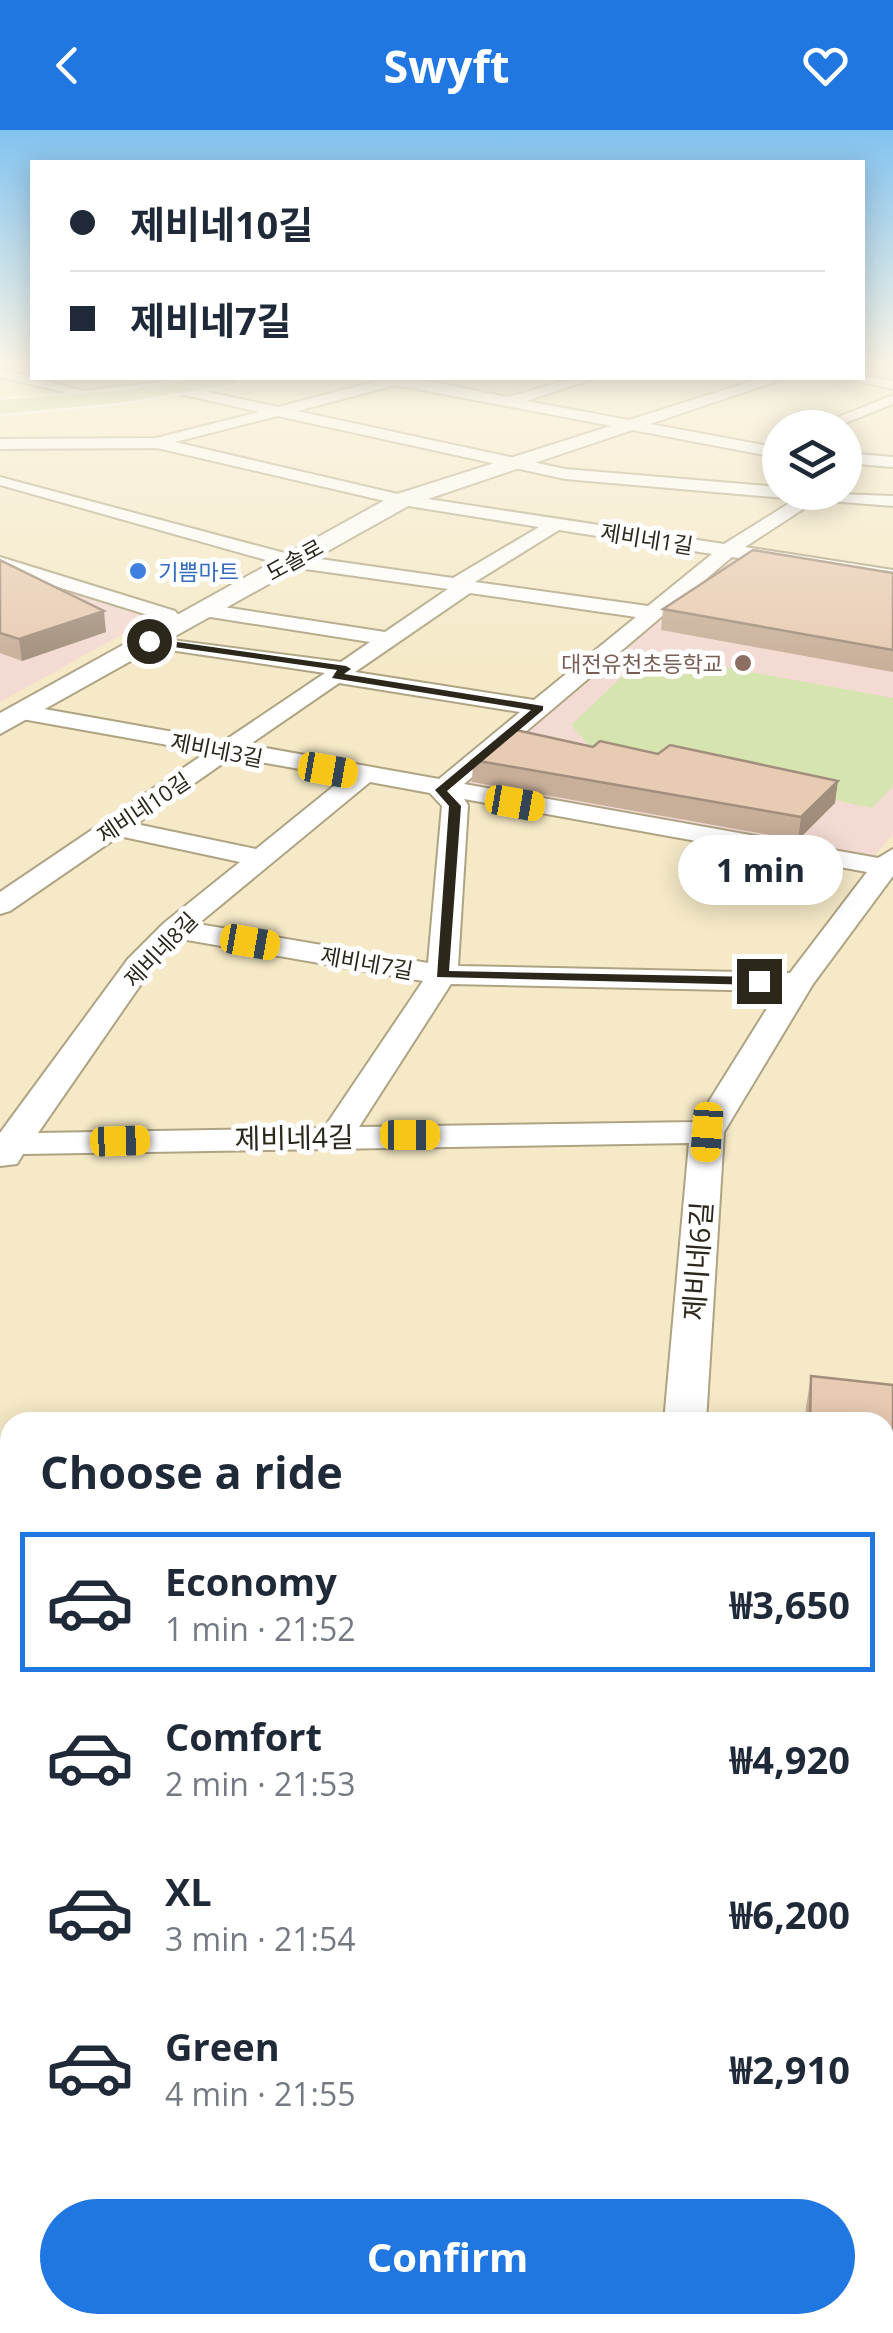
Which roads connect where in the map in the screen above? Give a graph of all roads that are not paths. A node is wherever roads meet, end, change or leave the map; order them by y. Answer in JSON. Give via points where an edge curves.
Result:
{"nodes":[{"id":1,"x":249,"y":464,"type":"edge"},
{"id":2,"x":512,"y":464,"type":"edge"},
{"id":3,"x":518,"y":464,"type":"edge"},
{"id":4,"x":42,"y":472,"type":"dead end"},
{"id":5,"x":2,"y":482,"type":"edge"},
{"id":6,"x":762,"y":490,"type":"edge"},
{"id":7,"x":862,"y":498,"type":"edge"},
{"id":8,"x":402,"y":500,"type":"junction"},
{"id":9,"x":893,"y":501,"type":"edge"},
{"id":10,"x":789,"y":510,"type":"edge"},
{"id":11,"x":556,"y":524,"type":"junction"},
{"id":12,"x":728,"y":550,"type":"junction"},
{"id":13,"x":291,"y":561,"type":"junction"},
{"id":14,"x":0,"y":563,"type":"edge"},
{"id":15,"x":893,"y":576,"type":"edge"},
{"id":16,"x":461,"y":586,"type":"junction"},
{"id":17,"x":204,"y":610,"type":"junction"},
{"id":18,"x":653,"y":613,"type":"junction"},
{"id":19,"x":296,"y":617,"type":"junction"},
{"id":20,"x":176,"y":625,"type":"junction"},
{"id":21,"x":390,"y":639,"type":"junction"},
{"id":22,"x":149,"y":641,"type":"junction"},
{"id":23,"x":236,"y":653,"type":"junction"},
{"id":24,"x":341,"y":672,"type":"junction"},
{"id":25,"x":539,"y":708,"type":"junction"},
{"id":26,"x":11,"y":718,"type":"edge"},
{"id":27,"x":226,"y":750,"type":"junction"},
{"id":28,"x":362,"y":776,"type":"junction"},
{"id":29,"x":441,"y":790,"type":"junction"},
{"id":30,"x":114,"y":827,"type":"junction"},
{"id":31,"x":260,"y":858,"type":"junction"},
{"id":32,"x":889,"y":862,"type":"edge"},
{"id":33,"x":0,"y":904,"type":"edge"},
{"id":34,"x":174,"y":928,"type":"junction"},
{"id":35,"x":442,"y":974,"type":"junction"},
{"id":36,"x":799,"y":982,"type":"junction"},
{"id":37,"x":707,"y":1132,"type":"junction"},
{"id":38,"x":336,"y":1136,"type":"junction"},
{"id":39,"x":4,"y":1150,"type":"edge"},
{"id":40,"x":685,"y":1412,"type":"edge"}],
"edges":[{"from":1,"to":8,"type":"street","name":"제비네1길"},
{"from":2,"to":8,"type":"street","name":"도솔로"},
{"from":3,"to":6,"type":"street","via":[[565,474]]},
{"from":4,"to":5,"type":"street"},
{"from":5,"to":13,"type":"street"},
{"from":7,"to":9,"type":"street"},
{"from":8,"to":11,"type":"street","name":"제비네1길"},
{"from":8,"to":13,"type":"street","name":"도솔로"},
{"from":10,"to":12,"type":"street"},
{"from":11,"to":12,"type":"street","name":"제비네1길"},
{"from":11,"to":16,"type":"street","name":"제비네10길"},
{"from":12,"to":15,"type":"street","name":"제비네1길"},
{"from":12,"to":18,"type":"street"},
{"from":13,"to":16,"type":"street"},
{"from":13,"to":17,"type":"street","name":"도솔로"},
{"from":14,"to":20,"type":"street","via":[[168,615]]},
{"from":16,"to":18,"type":"street"},
{"from":16,"to":21,"type":"street","name":"제비네10길"},
{"from":17,"to":19,"type":"street"},
{"from":17,"to":20,"type":"street","name":"도솔로"},
{"from":18,"to":25,"type":"street"},
{"from":19,"to":21,"type":"street"},
{"from":19,"to":23,"type":"street"},
{"from":20,"to":22,"type":"street","name":"도솔로"},
{"from":21,"to":24,"type":"street","name":"제비네10길"},
{"from":22,"to":23,"type":"street"},
{"from":22,"to":26,"type":"street","name":"도솔로"},
{"from":23,"to":24,"type":"street"},
{"from":24,"to":25,"type":"street"},
{"from":24,"to":27,"type":"street","name":"제비네10길"},
{"from":25,"to":29,"type":"street"},
{"from":26,"to":27,"type":"street","name":"제비네3길"},
{"from":27,"to":28,"type":"street","name":"제비네3길"},
{"from":27,"to":30,"type":"street","name":"제비네10길"},
{"from":28,"to":29,"type":"street","name":"제비네3길"},
{"from":28,"to":31,"type":"street","name":"제비네8길"},
{"from":29,"to":32,"type":"street","name":"제비네3길"},
{"from":29,"to":35,"type":"street","name":"제비네7길","via":[[455,806]]},
{"from":30,"to":31,"type":"street"},
{"from":30,"to":33,"type":"street","name":"제비네10길"},
{"from":31,"to":34,"type":"street","name":"제비네8길"},
{"from":32,"to":36,"type":"street","name":"제비네6길"},
{"from":34,"to":35,"type":"street","name":"제비네7길"},
{"from":34,"to":39,"type":"street","name":"제비네8길","via":[[139,964]]},
{"from":35,"to":36,"type":"street","name":"제비네7길"},
{"from":35,"to":38,"type":"street","name":"제비네7길"},
{"from":36,"to":37,"type":"street","name":"제비네6길"},
{"from":37,"to":38,"type":"street","name":"제비네4길"},
{"from":37,"to":40,"type":"street","name":"제비네6길"},
{"from":38,"to":39,"type":"street","name":"제비네4길"}]}
